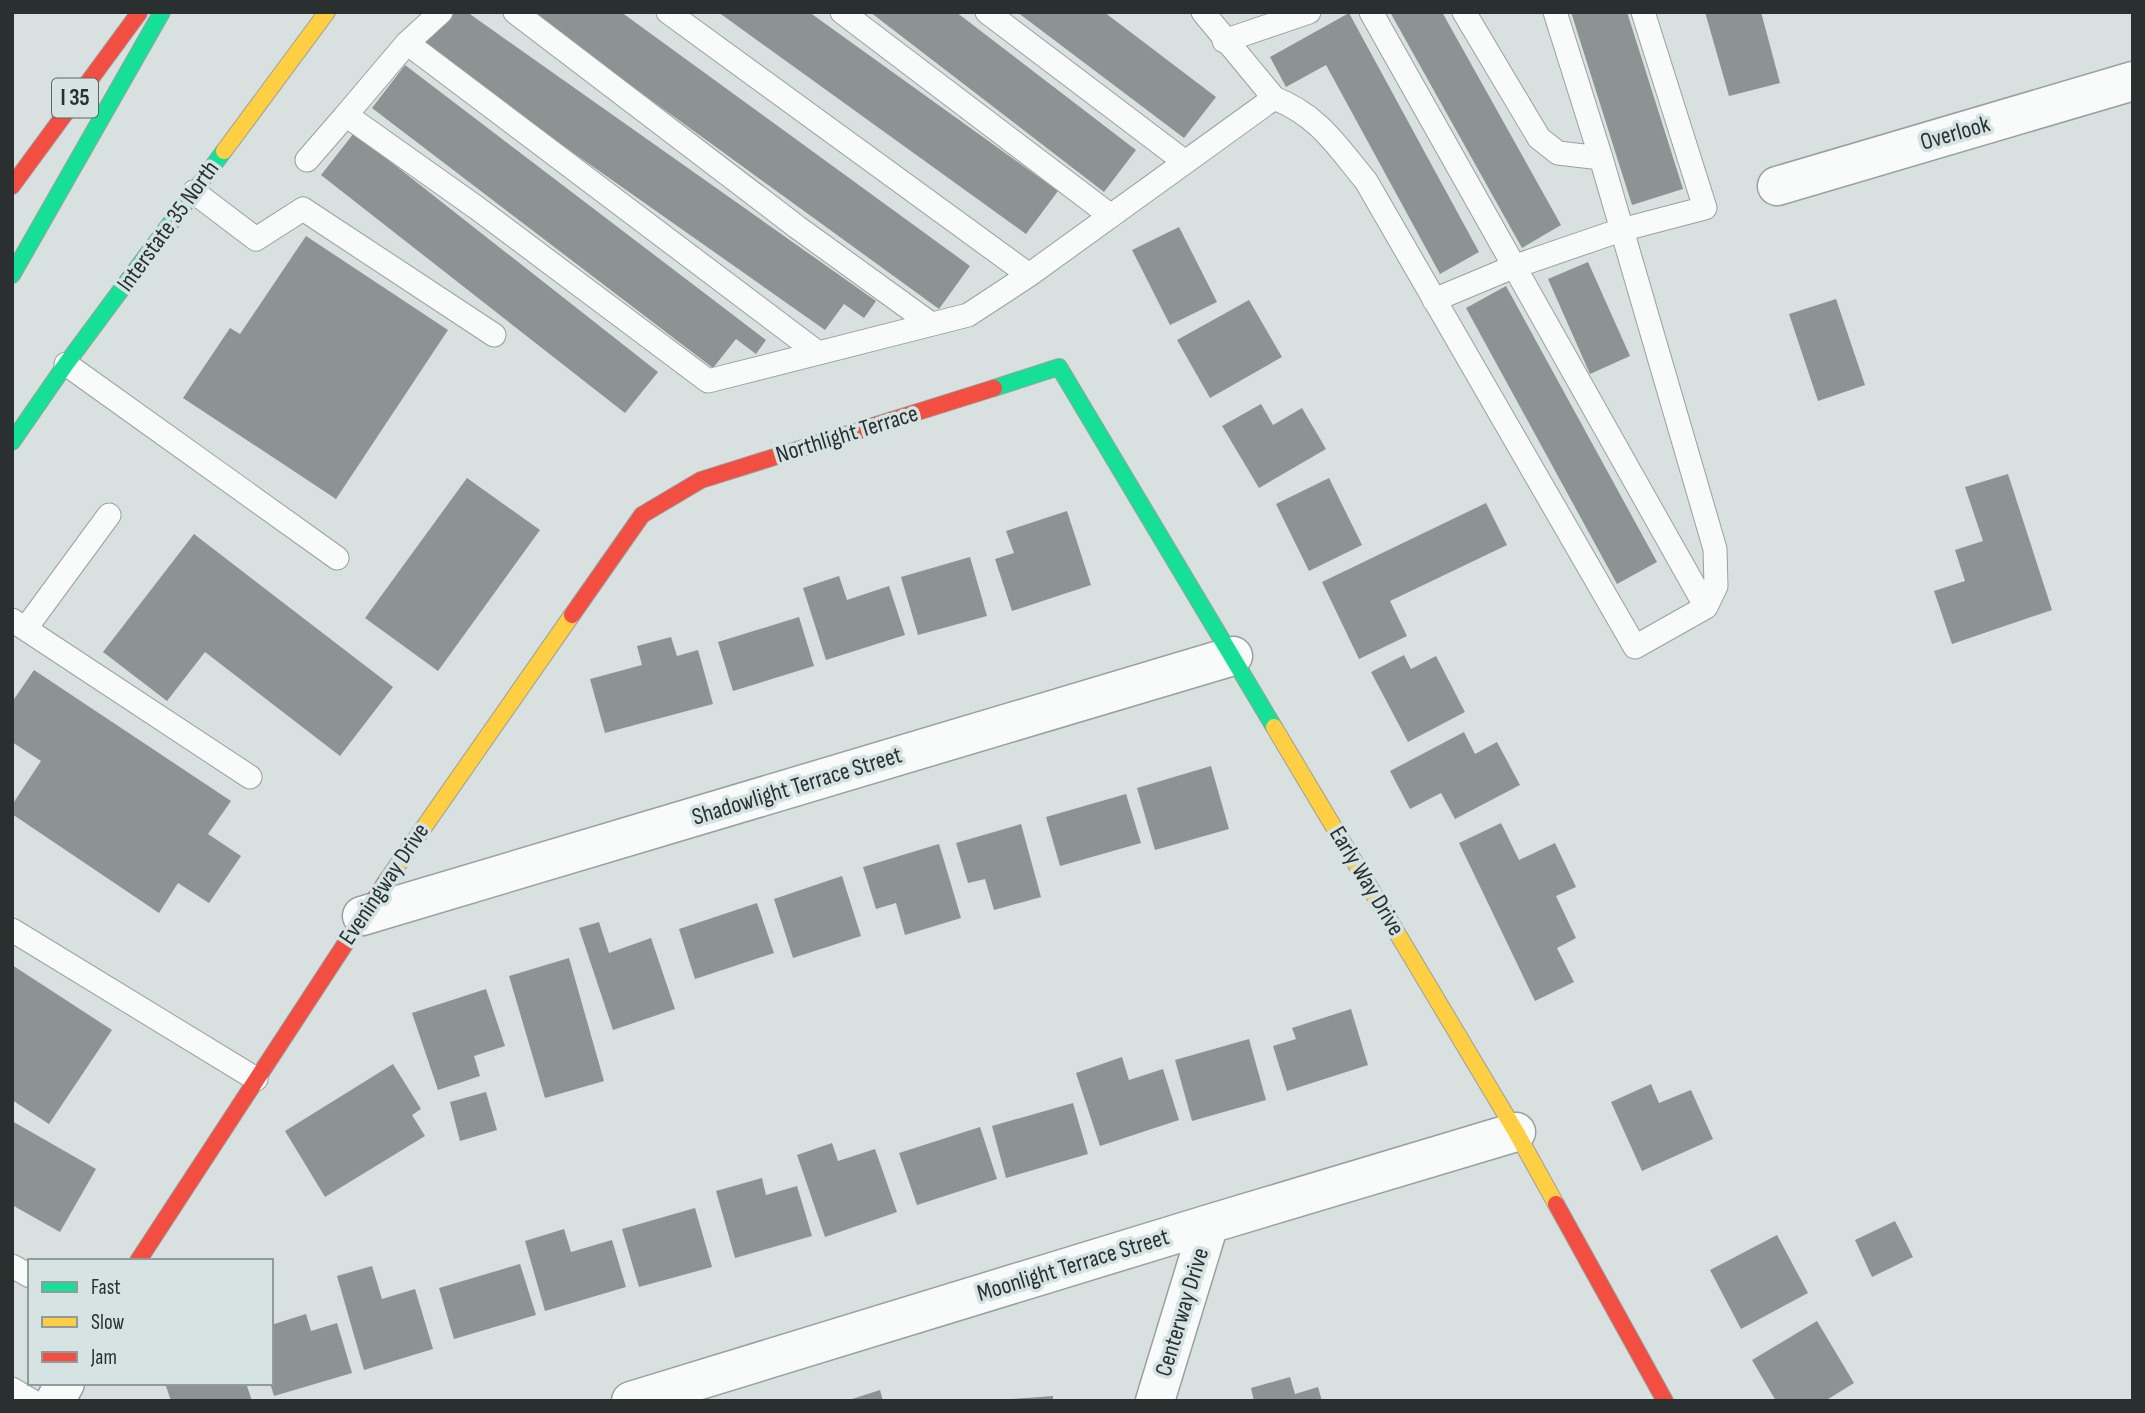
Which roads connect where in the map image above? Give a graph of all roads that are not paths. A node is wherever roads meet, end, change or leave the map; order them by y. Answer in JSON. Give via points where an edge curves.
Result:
{"nodes":[{"id":1,"x":140,"y":12,"type":"edge"},
{"id":2,"x":162,"y":12,"type":"edge"},
{"id":3,"x":327,"y":12,"type":"edge"},
{"id":4,"x":441,"y":12,"type":"edge"},
{"id":5,"x":514,"y":12,"type":"edge"},
{"id":6,"x":668,"y":12,"type":"edge"},
{"id":7,"x":842,"y":12,"type":"edge"},
{"id":8,"x":987,"y":12,"type":"edge"},
{"id":9,"x":1203,"y":12,"type":"edge"},
{"id":10,"x":1309,"y":12,"type":"edge"},
{"id":11,"x":1371,"y":12,"type":"edge"},
{"id":12,"x":1465,"y":12,"type":"edge"},
{"id":13,"x":1555,"y":12,"type":"edge"},
{"id":14,"x":1643,"y":12,"type":"edge"},
{"id":15,"x":1224,"y":41,"type":"junction"},
{"id":16,"x":407,"y":43,"type":"junction"},
{"id":17,"x":2133,"y":81,"type":"edge"},
{"id":18,"x":1274,"y":98,"type":"junction"},
{"id":19,"x":345,"y":115,"type":"junction"},
{"id":20,"x":1601,"y":158,"type":"junction"},
{"id":21,"x":307,"y":160,"type":"dead end"},
{"id":22,"x":1185,"y":162,"type":"junction"},
{"id":23,"x":12,"y":186,"type":"edge"},
{"id":24,"x":1777,"y":186,"type":"dead end"},
{"id":25,"x":194,"y":192,"type":"junction"},
{"id":26,"x":1111,"y":216,"type":"junction"},
{"id":27,"x":1621,"y":230,"type":"junction"},
{"id":28,"x":1513,"y":267,"type":"junction"},
{"id":29,"x":12,"y":275,"type":"edge"},
{"id":30,"x":1028,"y":275,"type":"junction"},
{"id":31,"x":1434,"y":300,"type":"junction"},
{"id":32,"x":931,"y":324,"type":"junction"},
{"id":33,"x":494,"y":335,"type":"dead end"},
{"id":34,"x":818,"y":353,"type":"junction"},
{"id":35,"x":66,"y":364,"type":"junction"},
{"id":36,"x":1059,"y":367,"type":"joint"},
{"id":37,"x":12,"y":442,"type":"edge"},
{"id":38,"x":642,"y":514,"type":"joint"},
{"id":39,"x":109,"y":515,"type":"dead end"},
{"id":40,"x":337,"y":558,"type":"dead end"},
{"id":41,"x":1706,"y":607,"type":"junction"},
{"id":42,"x":19,"y":624,"type":"edge"},
{"id":43,"x":1233,"y":656,"type":"junction"},
{"id":44,"x":250,"y":776,"type":"dead end"},
{"id":45,"x":362,"y":916,"type":"junction"},
{"id":46,"x":12,"y":930,"type":"edge"},
{"id":47,"x":256,"y":1079,"type":"junction"},
{"id":48,"x":1516,"y":1132,"type":"junction"},
{"id":49,"x":1209,"y":1224,"type":"junction"},
{"id":50,"x":139,"y":1259,"type":"edge"},
{"id":51,"x":12,"y":1266,"type":"edge"},
{"id":52,"x":28,"y":1275,"type":"edge"},
{"id":53,"x":64,"y":1385,"type":"edge"},
{"id":54,"x":12,"y":1389,"type":"edge"},
{"id":55,"x":32,"y":1401,"type":"edge"},
{"id":56,"x":55,"y":1401,"type":"edge"},
{"id":57,"x":631,"y":1401,"type":"edge"},
{"id":58,"x":1155,"y":1401,"type":"edge"},
{"id":59,"x":1665,"y":1401,"type":"edge"}],
"edges":[{"from":1,"to":23,"type":"main road","number":"I 35"},
{"from":2,"to":29,"type":"main road"},
{"from":3,"to":25,"type":"main road","name":"Interstate 35 North"},
{"from":4,"to":16,"type":"lane"},
{"from":5,"to":32,"type":"lane"},
{"from":6,"to":30,"type":"lane"},
{"from":7,"to":26,"type":"lane"},
{"from":8,"to":22,"type":"lane"},
{"from":9,"to":15,"type":"lane"},
{"from":10,"to":15,"type":"lane"},
{"from":11,"to":28,"type":"lane"},
{"from":12,"to":20,"type":"lane","via":[[1539,138],[1558,153]]},
{"from":13,"to":20,"type":"lane"},
{"from":14,"to":27,"type":"lane","via":[[1705,208]]},
{"from":15,"to":18,"type":"lane"},
{"from":16,"to":19,"type":"lane"},
{"from":16,"to":34,"type":"lane"},
{"from":17,"to":24,"type":"street","name":"Overlook"},
{"from":18,"to":22,"type":"lane"},
{"from":18,"to":31,"type":"lane","via":[[1322,127],[1366,181]]},
{"from":19,"to":21,"type":"lane"},
{"from":19,"to":34,"type":"lane","via":[[708,381]]},
{"from":20,"to":27,"type":"lane"},
{"from":22,"to":26,"type":"lane"},
{"from":25,"to":33,"type":"lane","via":[[256,239],[303,209]]},
{"from":25,"to":35,"type":"main road","name":"Interstate 35 North"},
{"from":26,"to":30,"type":"lane"},
{"from":27,"to":28,"type":"lane"},
{"from":27,"to":41,"type":"lane","via":[[1715,549],[1716,586]]},
{"from":28,"to":31,"type":"lane"},
{"from":28,"to":41,"type":"lane"},
{"from":30,"to":32,"type":"lane","via":[[968,315]]},
{"from":31,"to":41,"type":"lane","via":[[1635,647]]},
{"from":32,"to":34,"type":"lane"},
{"from":35,"to":37,"type":"main road","name":"Interstate 35 North"},
{"from":35,"to":40,"type":"lane"},
{"from":36,"to":38,"type":"main road","name":"Northlight Terrace","via":[[701,480]]},
{"from":36,"to":43,"type":"main road","name":"Early Way Drive"},
{"from":38,"to":45,"type":"main road","name":"Eveningway Drive"},
{"from":39,"to":42,"type":"lane"},
{"from":42,"to":44,"type":"lane"},
{"from":43,"to":45,"type":"street","name":"Shadowlight Terrace Street"},
{"from":43,"to":48,"type":"main road","name":"Early Way Drive"},
{"from":45,"to":47,"type":"main road","name":"Eveningway Drive"},
{"from":46,"to":47,"type":"lane"},
{"from":47,"to":50,"type":"main road","name":"Eveningway Drive"},
{"from":48,"to":49,"type":"street","name":"Moonlight Terrace Street"},
{"from":48,"to":59,"type":"main road","name":"Early Way Drive"},
{"from":49,"to":57,"type":"street","name":"Moonlight Terrace Street"},
{"from":49,"to":58,"type":"street","name":"Centerway Drive"},
{"from":51,"to":52,"type":"lane"},
{"from":53,"to":56,"type":"street"},
{"from":54,"to":55,"type":"lane"}]}
